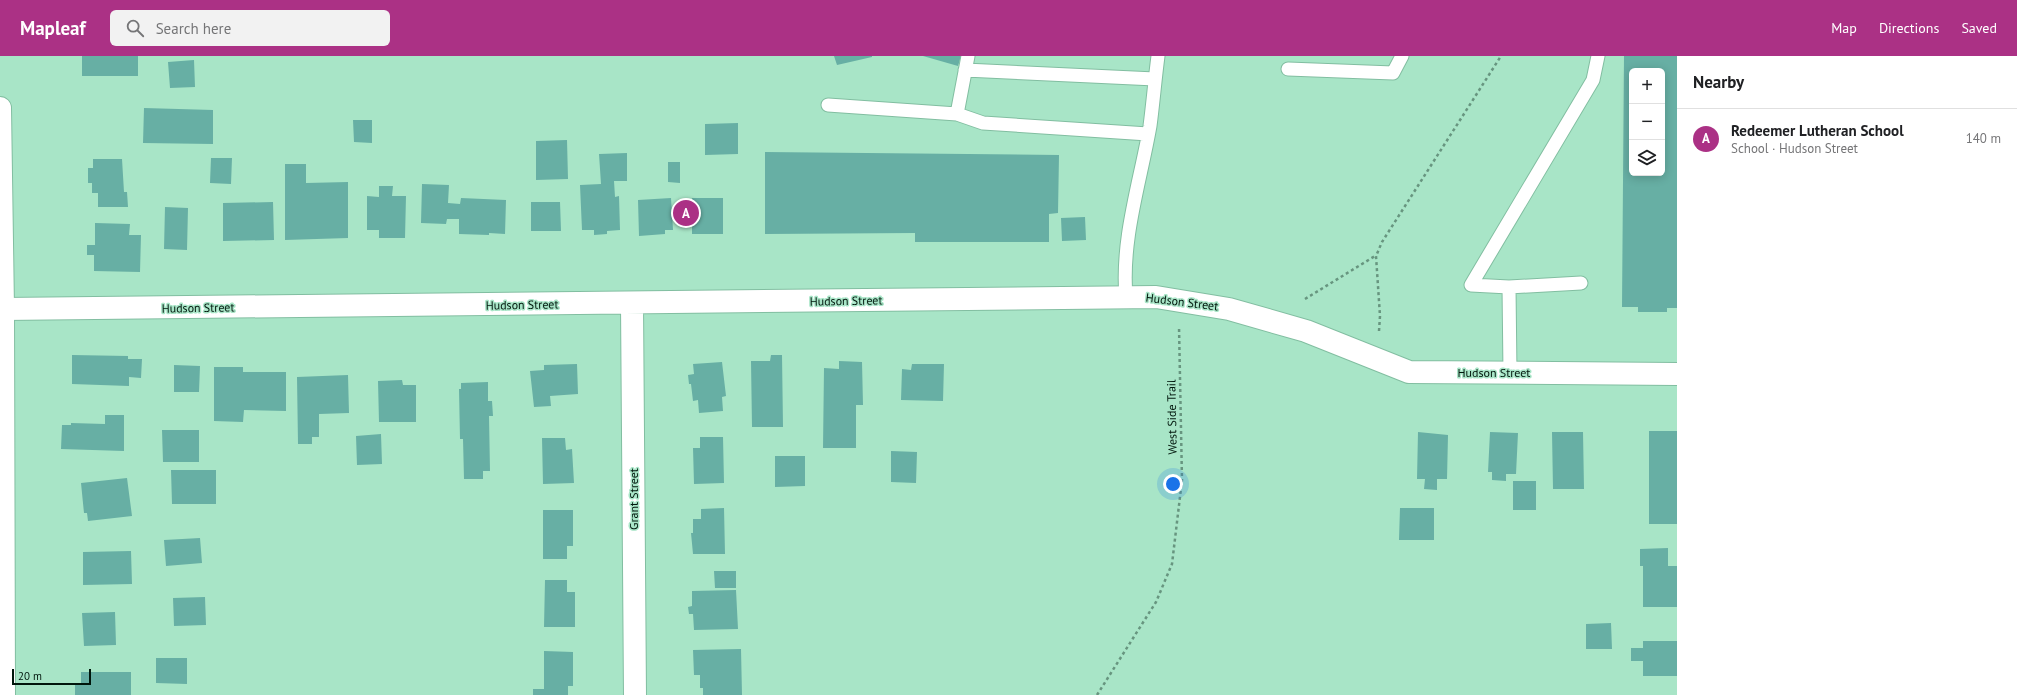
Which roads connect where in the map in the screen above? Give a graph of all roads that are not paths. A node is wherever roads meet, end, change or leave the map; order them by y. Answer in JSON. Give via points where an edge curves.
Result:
{"nodes":[{"id":1,"x":968,"y":56,"type":"edge"},
{"id":2,"x":1158,"y":56,"type":"edge"},
{"id":3,"x":1402,"y":56,"type":"edge"},
{"id":4,"x":1598,"y":56,"type":"edge"},
{"id":5,"x":1288,"y":69,"type":"dead end"},
{"id":6,"x":965,"y":70,"type":"junction"},
{"id":7,"x":1155,"y":79,"type":"junction"},
{"id":8,"x":828,"y":105,"type":"dead end"},
{"id":9,"x":0,"y":108,"type":"edge"},
{"id":10,"x":957,"y":114,"type":"junction"},
{"id":11,"x":1148,"y":134,"type":"junction"},
{"id":12,"x":1580,"y":283,"type":"dead end"},
{"id":13,"x":1509,"y":287,"type":"junction"},
{"id":14,"x":1126,"y":297,"type":"junction"},
{"id":15,"x":632,"y":304,"type":"junction"},
{"id":16,"x":3,"y":309,"type":"junction"},
{"id":17,"x":1510,"y":373,"type":"junction"},
{"id":18,"x":1677,"y":374,"type":"edge"},
{"id":19,"x":4,"y":695,"type":"edge"},
{"id":20,"x":635,"y":695,"type":"edge"}],
"edges":[{"from":1,"to":6,"type":"lane"},
{"from":2,"to":7,"type":"lane"},
{"from":3,"to":5,"type":"lane","via":[[1393,73]]},
{"from":4,"to":13,"type":"lane","via":[[1593,80],[1470,285]]},
{"from":6,"to":7,"type":"lane"},
{"from":6,"to":10,"type":"lane"},
{"from":7,"to":11,"type":"lane"},
{"from":8,"to":10,"type":"lane"},
{"from":9,"to":16,"type":"street"},
{"from":10,"to":11,"type":"lane","via":[[983,123]]},
{"from":11,"to":14,"type":"lane","via":[[1126,243]]},
{"from":12,"to":13,"type":"lane"},
{"from":13,"to":17,"type":"lane"},
{"from":14,"to":15,"type":"street","name":"Hudson Street"},
{"from":14,"to":17,"type":"street","name":"Hudson Street","via":[[1178,299],[1229,309],[1306,331],[1409,372]]},
{"from":15,"to":16,"type":"street","name":"Hudson Street"},
{"from":15,"to":20,"type":"street","name":"Grant Street"},
{"from":16,"to":19,"type":"street"},
{"from":17,"to":18,"type":"street","name":"Hudson Street"}]}
